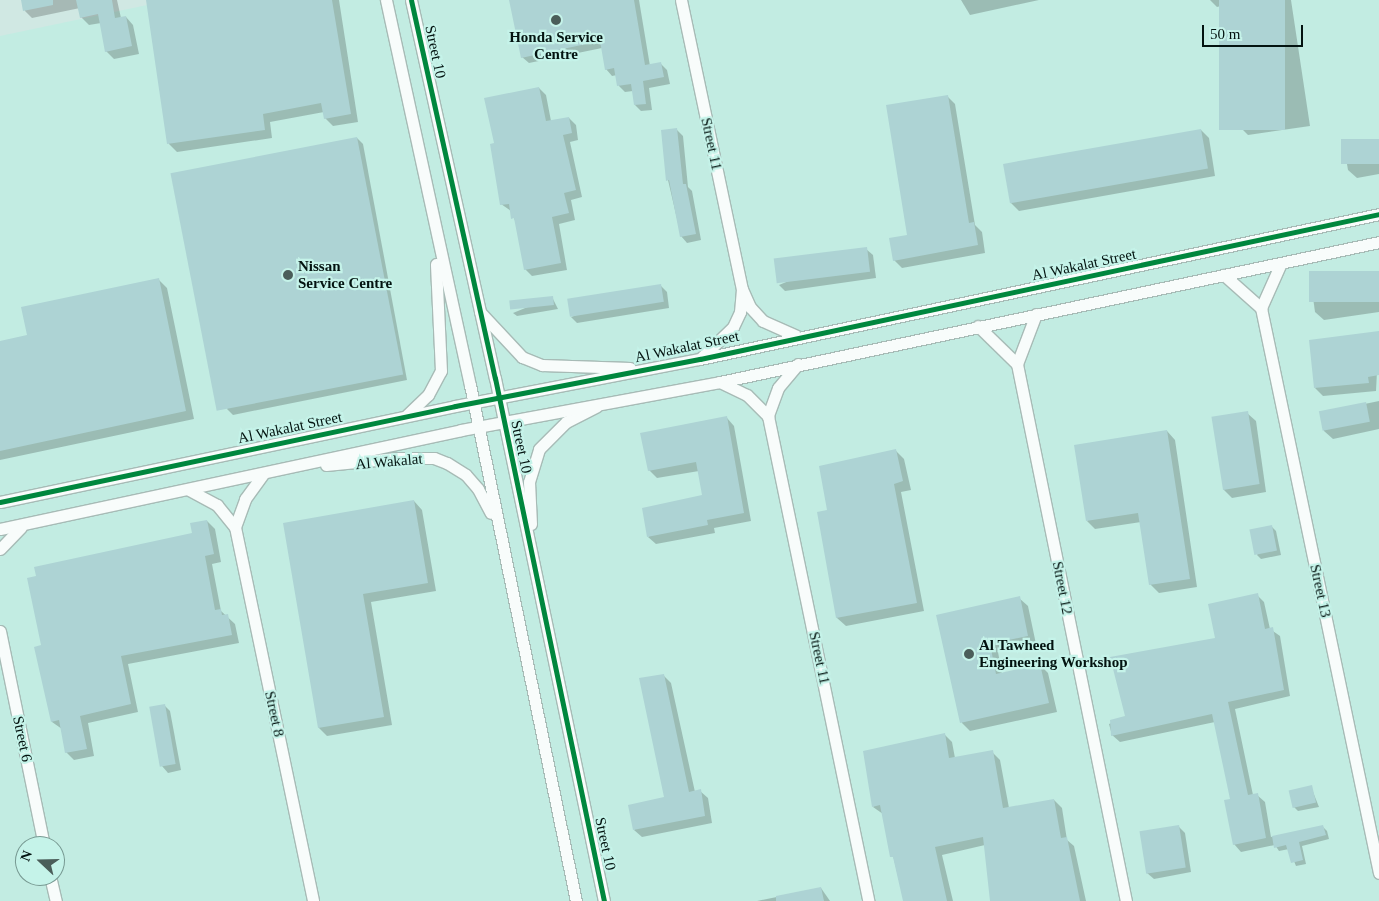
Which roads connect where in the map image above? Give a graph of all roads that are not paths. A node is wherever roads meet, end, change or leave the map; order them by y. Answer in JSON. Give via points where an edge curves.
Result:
{"nodes":[{"id":1,"x":386,"y":0,"type":"edge"},
{"id":2,"x":411,"y":0,"type":"edge"},
{"id":3,"x":680,"y":0,"type":"edge"},
{"id":4,"x":1379,"y":214,"type":"edge"},
{"id":5,"x":436,"y":239,"type":"junction"},
{"id":6,"x":1379,"y":242,"type":"edge"},
{"id":7,"x":1281,"y":263,"type":"junction"},
{"id":8,"x":1224,"y":274,"type":"junction"},
{"id":9,"x":742,"y":288,"type":"junction"},
{"id":10,"x":1261,"y":308,"type":"junction"},
{"id":11,"x":478,"y":310,"type":"junction"},
{"id":12,"x":1036,"y":314,"type":"junction"},
{"id":13,"x":978,"y":326,"type":"junction"},
{"id":14,"x":798,"y":336,"type":"junction"},
{"id":15,"x":700,"y":359,"type":"junction"},
{"id":16,"x":798,"y":364,"type":"junction"},
{"id":17,"x":1017,"y":364,"type":"junction"},
{"id":18,"x":644,"y":369,"type":"junction"},
{"id":19,"x":720,"y":382,"type":"junction"},
{"id":20,"x":498,"y":398,"type":"junction"},
{"id":21,"x":609,"y":401,"type":"junction"},
{"id":22,"x":473,"y":402,"type":"junction"},
{"id":23,"x":768,"y":416,"type":"junction"},
{"id":24,"x":404,"y":417,"type":"junction"},
{"id":25,"x":503,"y":422,"type":"junction"},
{"id":26,"x":478,"y":427,"type":"junction"},
{"id":27,"x":305,"y":465,"type":"junction"},
{"id":28,"x":264,"y":473,"type":"junction"},
{"id":29,"x":189,"y":490,"type":"junction"},
{"id":30,"x":0,"y":502,"type":"edge"},
{"id":31,"x":24,"y":525,"type":"junction"},
{"id":32,"x":235,"y":527,"type":"junction"},
{"id":33,"x":499,"y":528,"type":"junction"},
{"id":34,"x":0,"y":529,"type":"edge"},
{"id":35,"x":0,"y":548,"type":"edge"},
{"id":36,"x":533,"y":558,"type":"junction"},
{"id":37,"x":0,"y":632,"type":"edge"},
{"id":38,"x":42,"y":836,"type":"edge"},
{"id":39,"x":1379,"y":873,"type":"edge"},
{"id":40,"x":52,"y":886,"type":"edge"},
{"id":41,"x":56,"y":901,"type":"edge"},
{"id":42,"x":313,"y":901,"type":"edge"},
{"id":43,"x":576,"y":901,"type":"edge"},
{"id":44,"x":604,"y":901,"type":"edge"},
{"id":45,"x":868,"y":901,"type":"edge"},
{"id":46,"x":1126,"y":901,"type":"edge"}],
"edges":[{"from":1,"to":5,"type":"street"},
{"from":2,"to":11,"type":"street","name":"Street 10"},
{"from":3,"to":9,"type":"street","name":"Street 11"},
{"from":4,"to":14,"type":"street","name":"Al Wakalat Street"},
{"from":5,"to":22,"type":"street"},
{"from":5,"to":24,"type":"street","via":[[441,371],[428,395]]},
{"from":6,"to":7,"type":"street"},
{"from":7,"to":8,"type":"street"},
{"from":7,"to":10,"type":"street"},
{"from":8,"to":10,"type":"street"},
{"from":8,"to":12,"type":"street"},
{"from":9,"to":14,"type":"street","name":"Street 11","via":[[750,307],[763,322]]},
{"from":9,"to":15,"type":"street","name":"Street 11","via":[[740,312],[732,327]]},
{"from":10,"to":39,"type":"street","name":"Street 13"},
{"from":11,"to":18,"type":"street","via":[[515,351],[542,365]]},
{"from":11,"to":20,"type":"street","name":"Street 10"},
{"from":12,"to":13,"type":"street"},
{"from":12,"to":17,"type":"street"},
{"from":13,"to":16,"type":"street"},
{"from":13,"to":17,"type":"street"},
{"from":14,"to":15,"type":"street","name":"Al Wakalat Street"},
{"from":15,"to":18,"type":"street","name":"Al Wakalat Street"},
{"from":16,"to":19,"type":"street"},
{"from":16,"to":23,"type":"street","via":[[778,388]]},
{"from":17,"to":46,"type":"street","name":"Street 12"},
{"from":18,"to":20,"type":"street","name":"Al Wakalat Street"},
{"from":19,"to":21,"type":"street"},
{"from":19,"to":23,"type":"street","via":[[747,395]]},
{"from":20,"to":22,"type":"street","name":"Al Wakalat Street"},
{"from":20,"to":25,"type":"street","name":"Street 10"},
{"from":21,"to":25,"type":"street"},
{"from":21,"to":36,"type":"street","name":"Street 10","via":[[566,422],[539,449],[529,482]]},
{"from":22,"to":24,"type":"street","name":"Al Wakalat Street"},
{"from":22,"to":26,"type":"street"},
{"from":23,"to":45,"type":"street","name":"Street 11"},
{"from":24,"to":30,"type":"street","name":"Al Wakalat Street"},
{"from":25,"to":26,"type":"street"},
{"from":25,"to":36,"type":"street","name":"Street 10"},
{"from":26,"to":27,"type":"street"},
{"from":26,"to":33,"type":"street"},
{"from":27,"to":28,"type":"street"},
{"from":27,"to":33,"type":"street","name":"Al Wakalat","via":[[349,465],[417,457],[448,463],[478,489]]},
{"from":28,"to":29,"type":"street"},
{"from":28,"to":32,"type":"street","via":[[245,499]]},
{"from":29,"to":31,"type":"street"},
{"from":29,"to":32,"type":"street","name":"Street 8","via":[[217,505]]},
{"from":31,"to":34,"type":"street"},
{"from":31,"to":35,"type":"street"},
{"from":32,"to":42,"type":"street","name":"Street 8"},
{"from":33,"to":43,"type":"street"},
{"from":36,"to":44,"type":"street","name":"Street 10"},
{"from":37,"to":38,"type":"street","name":"Street 6"},
{"from":40,"to":41,"type":"street"}]}
